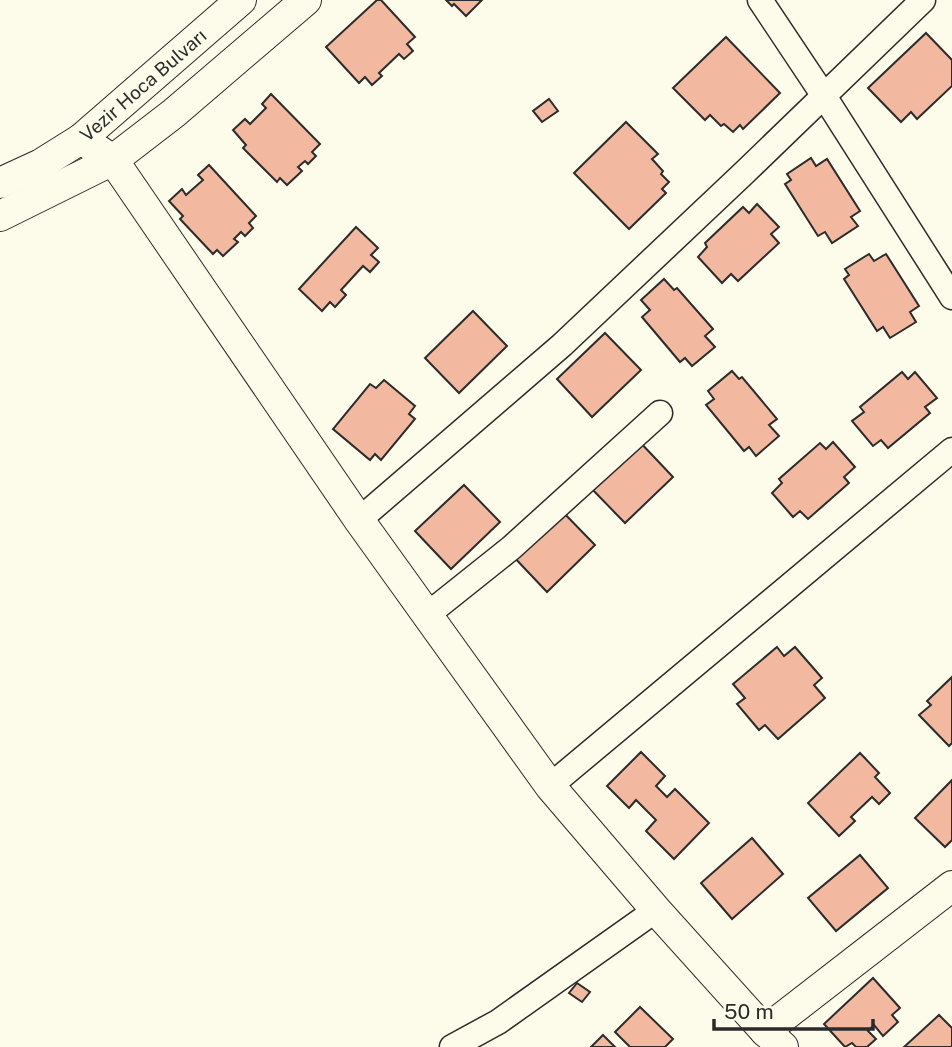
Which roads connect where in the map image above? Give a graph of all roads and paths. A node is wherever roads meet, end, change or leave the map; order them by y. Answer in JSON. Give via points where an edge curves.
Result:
{"nodes":[{"id":1,"x":241,"y":0,"type":"edge"},
{"id":2,"x":306,"y":0,"type":"edge"},
{"id":3,"x":760,"y":0,"type":"edge"},
{"id":4,"x":923,"y":0,"type":"edge"},
{"id":5,"x":824,"y":96,"type":"junction"},
{"id":6,"x":81,"y":139,"type":"junction"},
{"id":7,"x":113,"y":160,"type":"junction"},
{"id":8,"x":0,"y":183,"type":"edge"},
{"id":9,"x":0,"y":216,"type":"edge"},
{"id":10,"x":952,"y":297,"type":"edge"},
{"id":11,"x":660,"y":413,"type":"dead end"},
{"id":12,"x":951,"y":452,"type":"edge"},
{"id":13,"x":359,"y":520,"type":"junction"},
{"id":14,"x":427,"y":615,"type":"junction"},
{"id":15,"x":550,"y":786,"type":"junction"},
{"id":16,"x":952,"y":886,"type":"edge"},
{"id":17,"x":656,"y":910,"type":"junction"},
{"id":18,"x":774,"y":1039,"type":"edge"},
{"id":19,"x":452,"y":1047,"type":"edge"}],
"edges":[{"from":1,"to":6,"type":"main road","name":"Vezir Hoca Bulvarı"},
{"from":2,"to":7,"type":"main road","name":"Vezir Hoca Bulvarı"},
{"from":3,"to":5,"type":"street"},
{"from":4,"to":5,"type":"street"},
{"from":5,"to":10,"type":"street"},
{"from":5,"to":13,"type":"street","via":[[562,345]]},
{"from":6,"to":7,"type":"main road"},
{"from":6,"to":8,"type":"main road","name":"Vezir Hoca Bulvarı"},
{"from":7,"to":9,"type":"main road","name":"Vezir Hoca Bulvarı"},
{"from":7,"to":13,"type":"main road"},
{"from":11,"to":14,"type":"street","via":[[511,548]]},
{"from":12,"to":15,"type":"street"},
{"from":13,"to":14,"type":"main road"},
{"from":14,"to":15,"type":"main road"},
{"from":15,"to":17,"type":"main road"},
{"from":16,"to":18,"type":"main road"},
{"from":17,"to":18,"type":"main road"},
{"from":17,"to":19,"type":"street","via":[[498,1022]]}]}
